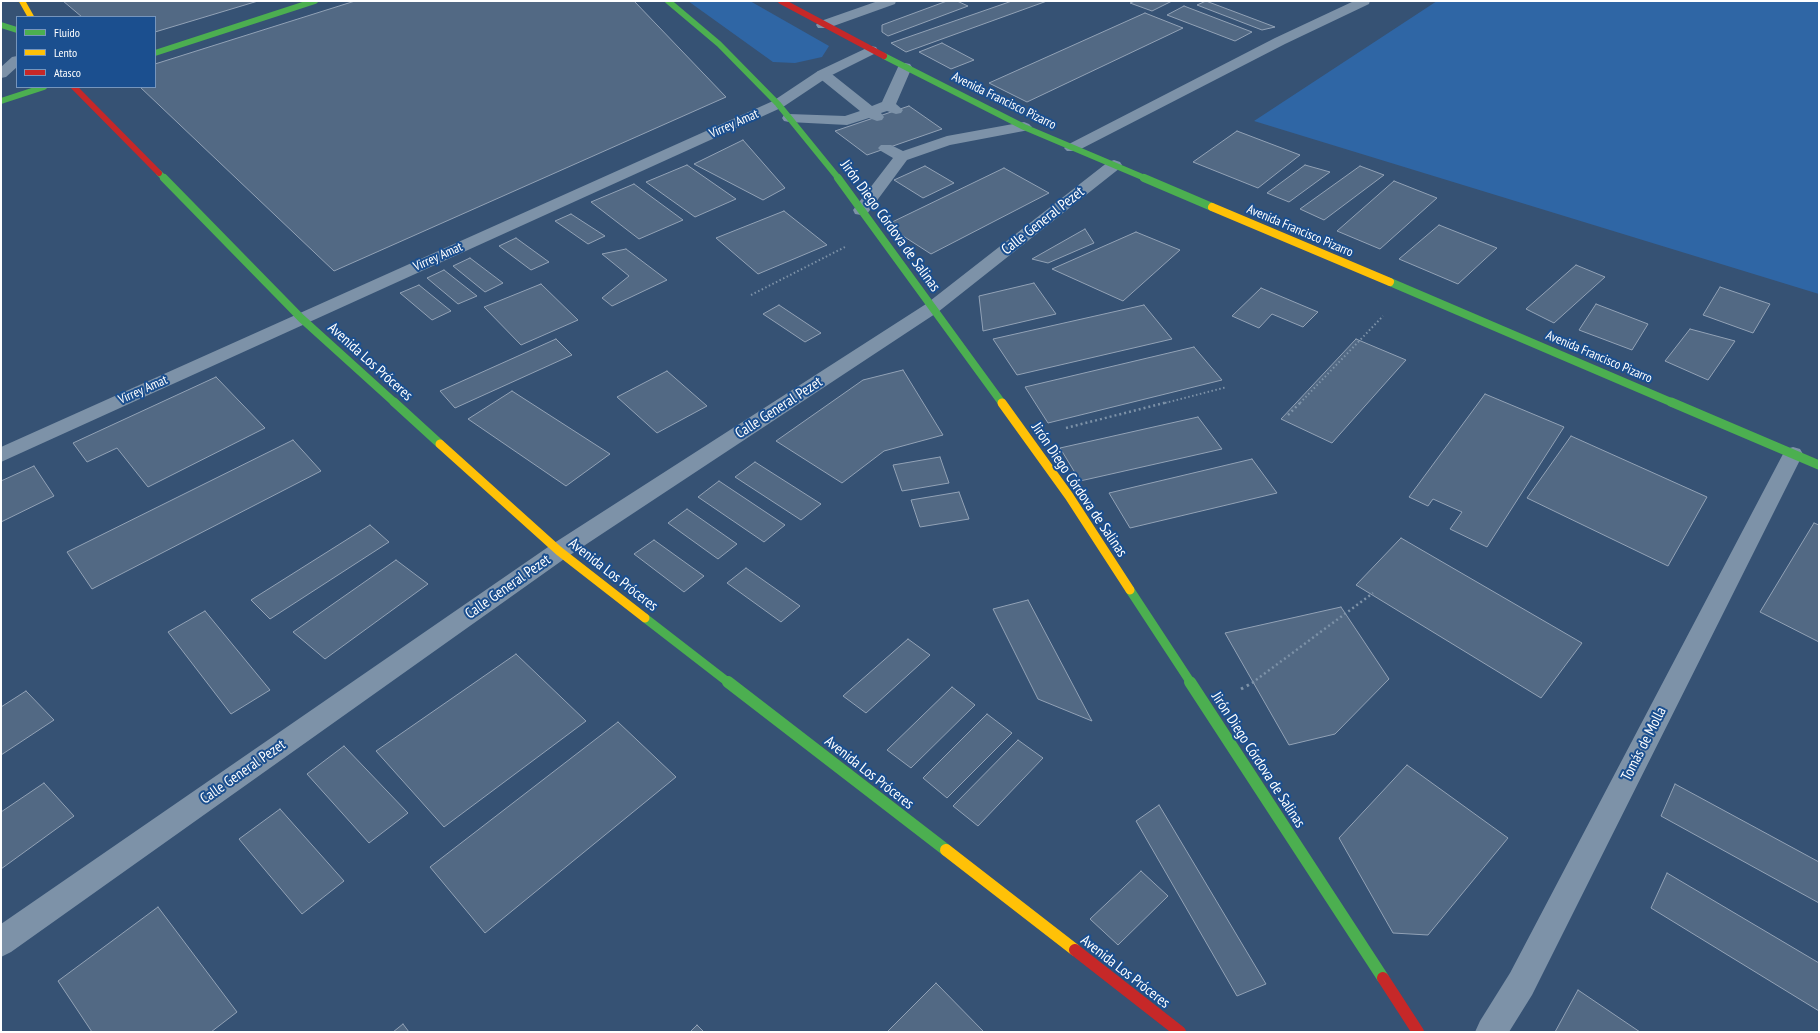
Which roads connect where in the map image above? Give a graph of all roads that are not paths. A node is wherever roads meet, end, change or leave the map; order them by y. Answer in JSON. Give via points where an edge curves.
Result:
{"nodes":[{"id":1,"x":22,"y":1,"type":"edge"},
{"id":2,"x":315,"y":1,"type":"edge"},
{"id":3,"x":668,"y":1,"type":"edge"},
{"id":4,"x":781,"y":1,"type":"edge"},
{"id":5,"x":890,"y":1,"type":"edge"},
{"id":6,"x":1364,"y":1,"type":"edge"},
{"id":7,"x":30,"y":16,"type":"edge"},
{"id":8,"x":1,"y":25,"type":"edge"},
{"id":9,"x":824,"y":25,"type":"junction"},
{"id":10,"x":16,"y":30,"type":"edge"},
{"id":11,"x":871,"y":50,"type":"junction"},
{"id":12,"x":156,"y":53,"type":"edge"},
{"id":13,"x":16,"y":61,"type":"edge"},
{"id":14,"x":905,"y":67,"type":"junction"},
{"id":15,"x":1,"y":74,"type":"edge"},
{"id":16,"x":822,"y":74,"type":"junction"},
{"id":17,"x":41,"y":88,"type":"edge"},
{"id":18,"x":75,"y":88,"type":"edge"},
{"id":19,"x":1,"y":101,"type":"edge"},
{"id":20,"x":778,"y":104,"type":"junction"},
{"id":21,"x":874,"y":114,"type":"junction"},
{"id":22,"x":789,"y":118,"type":"junction"},
{"id":23,"x":1024,"y":127,"type":"junction"},
{"id":24,"x":932,"y":132,"type":"dead end"},
{"id":25,"x":912,"y":140,"type":"dead end"},
{"id":26,"x":946,"y":141,"type":"junction"},
{"id":27,"x":886,"y":148,"type":"dead end"},
{"id":28,"x":1072,"y":148,"type":"junction"},
{"id":29,"x":925,"y":149,"type":"junction"},
{"id":30,"x":902,"y":157,"type":"junction"},
{"id":31,"x":1114,"y":165,"type":"junction"},
{"id":32,"x":861,"y":210,"type":"junction"},
{"id":33,"x":932,"y":308,"type":"junction"},
{"id":34,"x":301,"y":318,"type":"junction"},
{"id":35,"x":1793,"y":454,"type":"junction"},
{"id":36,"x":1,"y":455,"type":"edge"},
{"id":37,"x":1819,"y":465,"type":"edge"},
{"id":38,"x":559,"y":551,"type":"junction"},
{"id":39,"x":1,"y":942,"type":"edge"},
{"id":40,"x":1180,"y":1032,"type":"edge"},
{"id":41,"x":1418,"y":1032,"type":"edge"},
{"id":42,"x":1491,"y":1032,"type":"edge"}],
"edges":[{"from":1,"to":7,"type":"main road"},
{"from":2,"to":12,"type":"main road"},
{"from":3,"to":20,"type":"main road","name":"Jirón Diego Córdova de Salinas","via":[[719,44]]},
{"from":4,"to":9,"type":"main road","name":"Avenida Francisco Pizarro"},
{"from":5,"to":9,"type":"street"},
{"from":6,"to":28,"type":"street","via":[[1280,41]]},
{"from":8,"to":10,"type":"main road"},
{"from":9,"to":11,"type":"main road","name":"Avenida Francisco Pizarro"},
{"from":11,"to":14,"type":"main road","name":"Avenida Francisco Pizarro"},
{"from":11,"to":16,"type":"street","name":"Virrey Amat"},
{"from":13,"to":15,"type":"street"},
{"from":14,"to":21,"type":"street","via":[[892,107]]},
{"from":14,"to":23,"type":"main road","name":"Avenida Francisco Pizarro"},
{"from":16,"to":20,"type":"street","name":"Virrey Amat"},
{"from":16,"to":21,"type":"street"},
{"from":17,"to":19,"type":"main road"},
{"from":18,"to":34,"type":"main road","name":"Avenida Los Próceres"},
{"from":20,"to":22,"type":"main road","name":"Jirón Diego Córdova de Salinas"},
{"from":20,"to":34,"type":"street","name":"Virrey Amat"},
{"from":21,"to":22,"type":"street","via":[[850,123]]},
{"from":22,"to":32,"type":"main road","name":"Jirón Diego Córdova de Salinas","via":[[824,159]]},
{"from":23,"to":26,"type":"street"},
{"from":23,"to":28,"type":"main road","name":"Avenida Francisco Pizarro"},
{"from":24,"to":26,"type":"street"},
{"from":25,"to":29,"type":"street"},
{"from":26,"to":29,"type":"street"},
{"from":27,"to":30,"type":"street"},
{"from":28,"to":31,"type":"main road","name":"Avenida Francisco Pizarro"},
{"from":29,"to":30,"type":"street"},
{"from":30,"to":32,"type":"street"},
{"from":31,"to":33,"type":"street","name":"Calle General Pezet"},
{"from":31,"to":35,"type":"main road","name":"Avenida Francisco Pizarro"},
{"from":32,"to":33,"type":"main road","name":"Jirón Diego Córdova de Salinas"},
{"from":33,"to":38,"type":"street","name":"Calle General Pezet"},
{"from":33,"to":41,"type":"main road","name":"Jirón Diego Córdova de Salinas","via":[[1069,496]]},
{"from":34,"to":36,"type":"street","name":"Virrey Amat"},
{"from":34,"to":38,"type":"main road","name":"Avenida Los Próceres"},
{"from":35,"to":37,"type":"main road","name":"Avenida Francisco Pizarro"},
{"from":35,"to":42,"type":"street","name":"Tomás de Molla","via":[[1521,984]]},
{"from":38,"to":39,"type":"street","name":"Calle General Pezet"},
{"from":38,"to":40,"type":"main road","name":"Avenida Los Próceres"}]}
